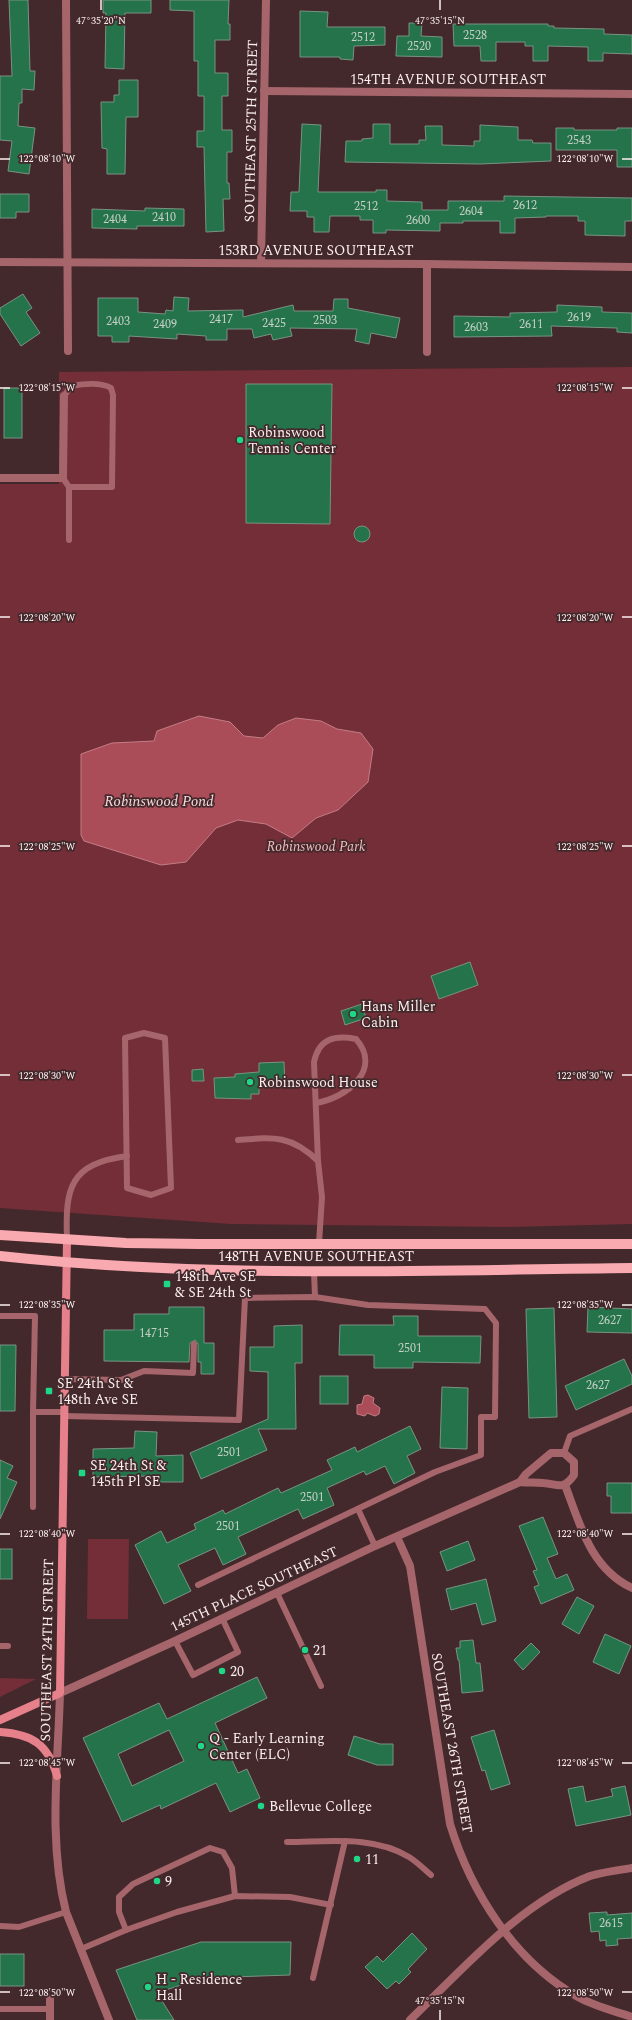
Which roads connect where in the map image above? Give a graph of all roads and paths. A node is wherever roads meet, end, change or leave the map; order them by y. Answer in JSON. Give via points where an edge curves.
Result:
{"nodes":[{"id":1,"x":66,"y":0,"type":"edge"},
{"id":2,"x":266,"y":0,"type":"edge"},
{"id":3,"x":264,"y":91,"type":"junction"},
{"id":4,"x":632,"y":94,"type":"edge"},
{"id":5,"x":0,"y":262,"type":"edge"},
{"id":6,"x":66,"y":262,"type":"junction"},
{"id":7,"x":261,"y":263,"type":"junction"},
{"id":8,"x":428,"y":264,"type":"junction"},
{"id":9,"x":632,"y":267,"type":"edge"},
{"id":10,"x":68,"y":351,"type":"dead end"},
{"id":11,"x":428,"y":352,"type":"dead end"},
{"id":12,"x":64,"y":396,"type":"joint"},
{"id":13,"x":0,"y":478,"type":"edge"},
{"id":14,"x":63,"y":478,"type":"junction"},
{"id":15,"x":69,"y":487,"type":"junction"},
{"id":16,"x":69,"y":540,"type":"dead end"},
{"id":17,"x":316,"y":1103,"type":"junction"},
{"id":18,"x":238,"y":1140,"type":"dead end"},
{"id":19,"x":126,"y":1156,"type":"junction"},
{"id":20,"x":318,"y":1162,"type":"junction"},
{"id":21,"x":0,"y":1235,"type":"edge"},
{"id":22,"x":67,"y":1240,"type":"junction"},
{"id":23,"x":319,"y":1243,"type":"junction"},
{"id":24,"x":632,"y":1244,"type":"edge"},
{"id":25,"x":0,"y":1256,"type":"edge"},
{"id":26,"x":66,"y":1263,"type":"junction"},
{"id":27,"x":632,"y":1268,"type":"edge"},
{"id":28,"x":314,"y":1271,"type":"junction"},
{"id":29,"x":315,"y":1297,"type":"junction"},
{"id":30,"x":0,"y":1316,"type":"edge"},
{"id":31,"x":194,"y":1344,"type":"dead end"},
{"id":32,"x":65,"y":1379,"type":"junction"},
{"id":33,"x":632,"y":1409,"type":"edge"},
{"id":34,"x":33,"y":1412,"type":"junction"},
{"id":35,"x":64,"y":1414,"type":"junction"},
{"id":36,"x":564,"y":1452,"type":"junction"},
{"id":37,"x":520,"y":1482,"type":"junction"},
{"id":38,"x":565,"y":1484,"type":"junction"},
{"id":39,"x":33,"y":1507,"type":"dead end"},
{"id":40,"x":358,"y":1509,"type":"junction"},
{"id":41,"x":398,"y":1537,"type":"junction"},
{"id":42,"x":375,"y":1546,"type":"junction"},
{"id":43,"x":198,"y":1585,"type":"dead end"},
{"id":44,"x":632,"y":1588,"type":"edge"},
{"id":45,"x":276,"y":1593,"type":"junction"},
{"id":46,"x":222,"y":1618,"type":"junction"},
{"id":47,"x":175,"y":1641,"type":"junction"},
{"id":48,"x":0,"y":1646,"type":"edge"},
{"id":49,"x":8,"y":1646,"type":"dead end"},
{"id":50,"x":321,"y":1686,"type":"dead end"},
{"id":51,"x":60,"y":1693,"type":"junction"},
{"id":52,"x":0,"y":1720,"type":"edge"},
{"id":53,"x":0,"y":1732,"type":"edge"},
{"id":54,"x":57,"y":1776,"type":"junction"},
{"id":55,"x":345,"y":1841,"type":"junction"},
{"id":56,"x":288,"y":1842,"type":"dead end"},
{"id":57,"x":632,"y":1868,"type":"edge"},
{"id":58,"x":431,"y":1874,"type":"dead end"},
{"id":59,"x":235,"y":1896,"type":"junction"},
{"id":60,"x":331,"y":1905,"type":"junction"},
{"id":61,"x":66,"y":1912,"type":"junction"},
{"id":62,"x":0,"y":1926,"type":"edge"},
{"id":63,"x":126,"y":1930,"type":"junction"},
{"id":64,"x":503,"y":1930,"type":"junction"},
{"id":65,"x":81,"y":1950,"type":"junction"},
{"id":66,"x":313,"y":1978,"type":"dead end"},
{"id":67,"x":50,"y":1998,"type":"dead end"},
{"id":68,"x":0,"y":2009,"type":"edge"},
{"id":69,"x":50,"y":2009,"type":"junction"},
{"id":70,"x":632,"y":2017,"type":"edge"},
{"id":71,"x":50,"y":2020,"type":"edge"},
{"id":72,"x":109,"y":2020,"type":"edge"},
{"id":73,"x":410,"y":2020,"type":"edge"}],
"edges":[{"from":1,"to":6,"type":"street"},
{"from":2,"to":3,"type":"street","name":"SOUTHEAST 25TH STREET"},
{"from":3,"to":4,"type":"street","name":"154TH AVENUE SOUTHEAST"},
{"from":3,"to":7,"type":"street","name":"SOUTHEAST 25TH STREET"},
{"from":5,"to":6,"type":"street","name":"153RD AVENUE SOUTHEAST"},
{"from":6,"to":7,"type":"street","name":"153RD AVENUE SOUTHEAST"},
{"from":6,"to":10,"type":"street"},
{"from":7,"to":8,"type":"street","name":"153RD AVENUE SOUTHEAST"},
{"from":8,"to":9,"type":"street","name":"153RD AVENUE SOUTHEAST"},
{"from":8,"to":11,"type":"street"},
{"from":12,"to":14,"type":"street"},
{"from":12,"to":15,"type":"lane","via":[[71,386],[85,384],[106,385],[111,388],[113,395],[112,487]]},
{"from":13,"to":14,"type":"street"},
{"from":14,"to":15,"type":"lane"},
{"from":15,"to":16,"type":"lane"},
{"from":17,"to":17,"type":"lane","via":[[314,1062],[318,1051],[334,1037],[356,1039],[365,1056],[360,1078],[339,1095]]},
{"from":17,"to":20,"type":"lane"},
{"from":18,"to":20,"type":"lane","via":[[283,1138],[309,1153]]},
{"from":19,"to":19,"type":"lane","via":[[127,1188],[151,1195],[171,1188],[165,1038],[144,1033],[125,1038]]},
{"from":19,"to":22,"type":"lane","via":[[105,1159],[80,1173],[71,1186],[67,1201]]},
{"from":20,"to":23,"type":"lane","via":[[322,1197]]},
{"from":21,"to":22,"type":"main road","name":"148TH AVENUE SOUTHEAST"},
{"from":22,"to":23,"type":"main road","name":"148TH AVENUE SOUTHEAST","via":[[191,1244]]},
{"from":22,"to":26,"type":"street","name":"SOUTHEAST 24TH STREET"},
{"from":23,"to":24,"type":"main road","name":"148TH AVENUE SOUTHEAST"},
{"from":25,"to":26,"type":"main road","name":"148TH AVENUE SOUTHEAST"},
{"from":26,"to":28,"type":"main road","name":"148TH AVENUE SOUTHEAST","via":[[239,1271]]},
{"from":26,"to":32,"type":"street","name":"SOUTHEAST 24TH STREET"},
{"from":27,"to":28,"type":"main road","name":"148TH AVENUE SOUTHEAST"},
{"from":28,"to":29,"type":"lane"},
{"from":29,"to":35,"type":"lane","via":[[245,1298],[239,1420]]},
{"from":29,"to":40,"type":"lane","via":[[368,1305],[484,1309],[496,1323],[495,1417],[481,1417],[481,1455],[435,1472]]},
{"from":30,"to":34,"type":"lane","via":[[35,1316]]},
{"from":31,"to":32,"type":"lane","via":[[193,1373],[144,1371],[121,1380]]},
{"from":32,"to":35,"type":"street","name":"SOUTHEAST 24TH STREET"},
{"from":33,"to":36,"type":"lane","via":[[570,1436]]},
{"from":34,"to":35,"type":"lane"},
{"from":34,"to":39,"type":"lane"},
{"from":35,"to":51,"type":"street","name":"SOUTHEAST 24TH STREET"},
{"from":36,"to":37,"type":"street","via":[[551,1453]]},
{"from":36,"to":38,"type":"street","via":[[573,1461],[575,1468],[574,1475]]},
{"from":37,"to":38,"type":"street","via":[[558,1486]]},
{"from":37,"to":41,"type":"street","name":"145TH PLACE SOUTHEAST"},
{"from":38,"to":44,"type":"street","via":[[588,1546],[599,1563],[616,1579]]},
{"from":40,"to":42,"type":"lane"},
{"from":40,"to":43,"type":"lane"},
{"from":41,"to":42,"type":"street","name":"145TH PLACE SOUTHEAST"},
{"from":41,"to":64,"type":"street","name":"SOUTHEAST 26TH STREET","via":[[410,1566],[450,1824],[458,1852]]},
{"from":42,"to":45,"type":"street","name":"145TH PLACE SOUTHEAST"},
{"from":45,"to":46,"type":"street","name":"145TH PLACE SOUTHEAST"},
{"from":45,"to":50,"type":"lane"},
{"from":46,"to":47,"type":"street","name":"145TH PLACE SOUTHEAST"},
{"from":46,"to":47,"type":"lane","via":[[238,1652],[193,1675]]},
{"from":47,"to":51,"type":"street","name":"145TH PLACE SOUTHEAST"},
{"from":48,"to":49,"type":"lane"},
{"from":51,"to":52,"type":"street","name":"145TH PLACE SOUTHEAST"},
{"from":51,"to":54,"type":"street","name":"SOUTHEAST 24TH STREET"},
{"from":53,"to":54,"type":"street","via":[[19,1734],[34,1740],[53,1761]]},
{"from":54,"to":61,"type":"street","name":"SOUTHEAST 24TH STREET","via":[[56,1850]]},
{"from":55,"to":56,"type":"lane"},
{"from":55,"to":58,"type":"lane","via":[[384,1847],[408,1857]]},
{"from":55,"to":60,"type":"lane"},
{"from":57,"to":64,"type":"street","via":[[591,1876],[571,1885],[553,1894]]},
{"from":59,"to":60,"type":"lane","via":[[290,1897]]},
{"from":59,"to":63,"type":"lane"},
{"from":59,"to":63,"type":"lane","via":[[232,1868],[223,1852],[210,1848],[133,1884],[119,1897],[119,1912]]},
{"from":60,"to":66,"type":"lane"},
{"from":61,"to":62,"type":"lane","via":[[19,1927]]},
{"from":61,"to":65,"type":"street","name":"SOUTHEAST 24TH STREET"},
{"from":63,"to":65,"type":"lane"},
{"from":64,"to":70,"type":"street","name":"SOUTHEAST 26TH STREET","via":[[549,1979],[579,1998]]},
{"from":64,"to":73,"type":"street"},
{"from":65,"to":72,"type":"street","name":"SOUTHEAST 24TH STREET"},
{"from":67,"to":69,"type":"street"},
{"from":68,"to":69,"type":"lane"},
{"from":69,"to":71,"type":"street"}]}
